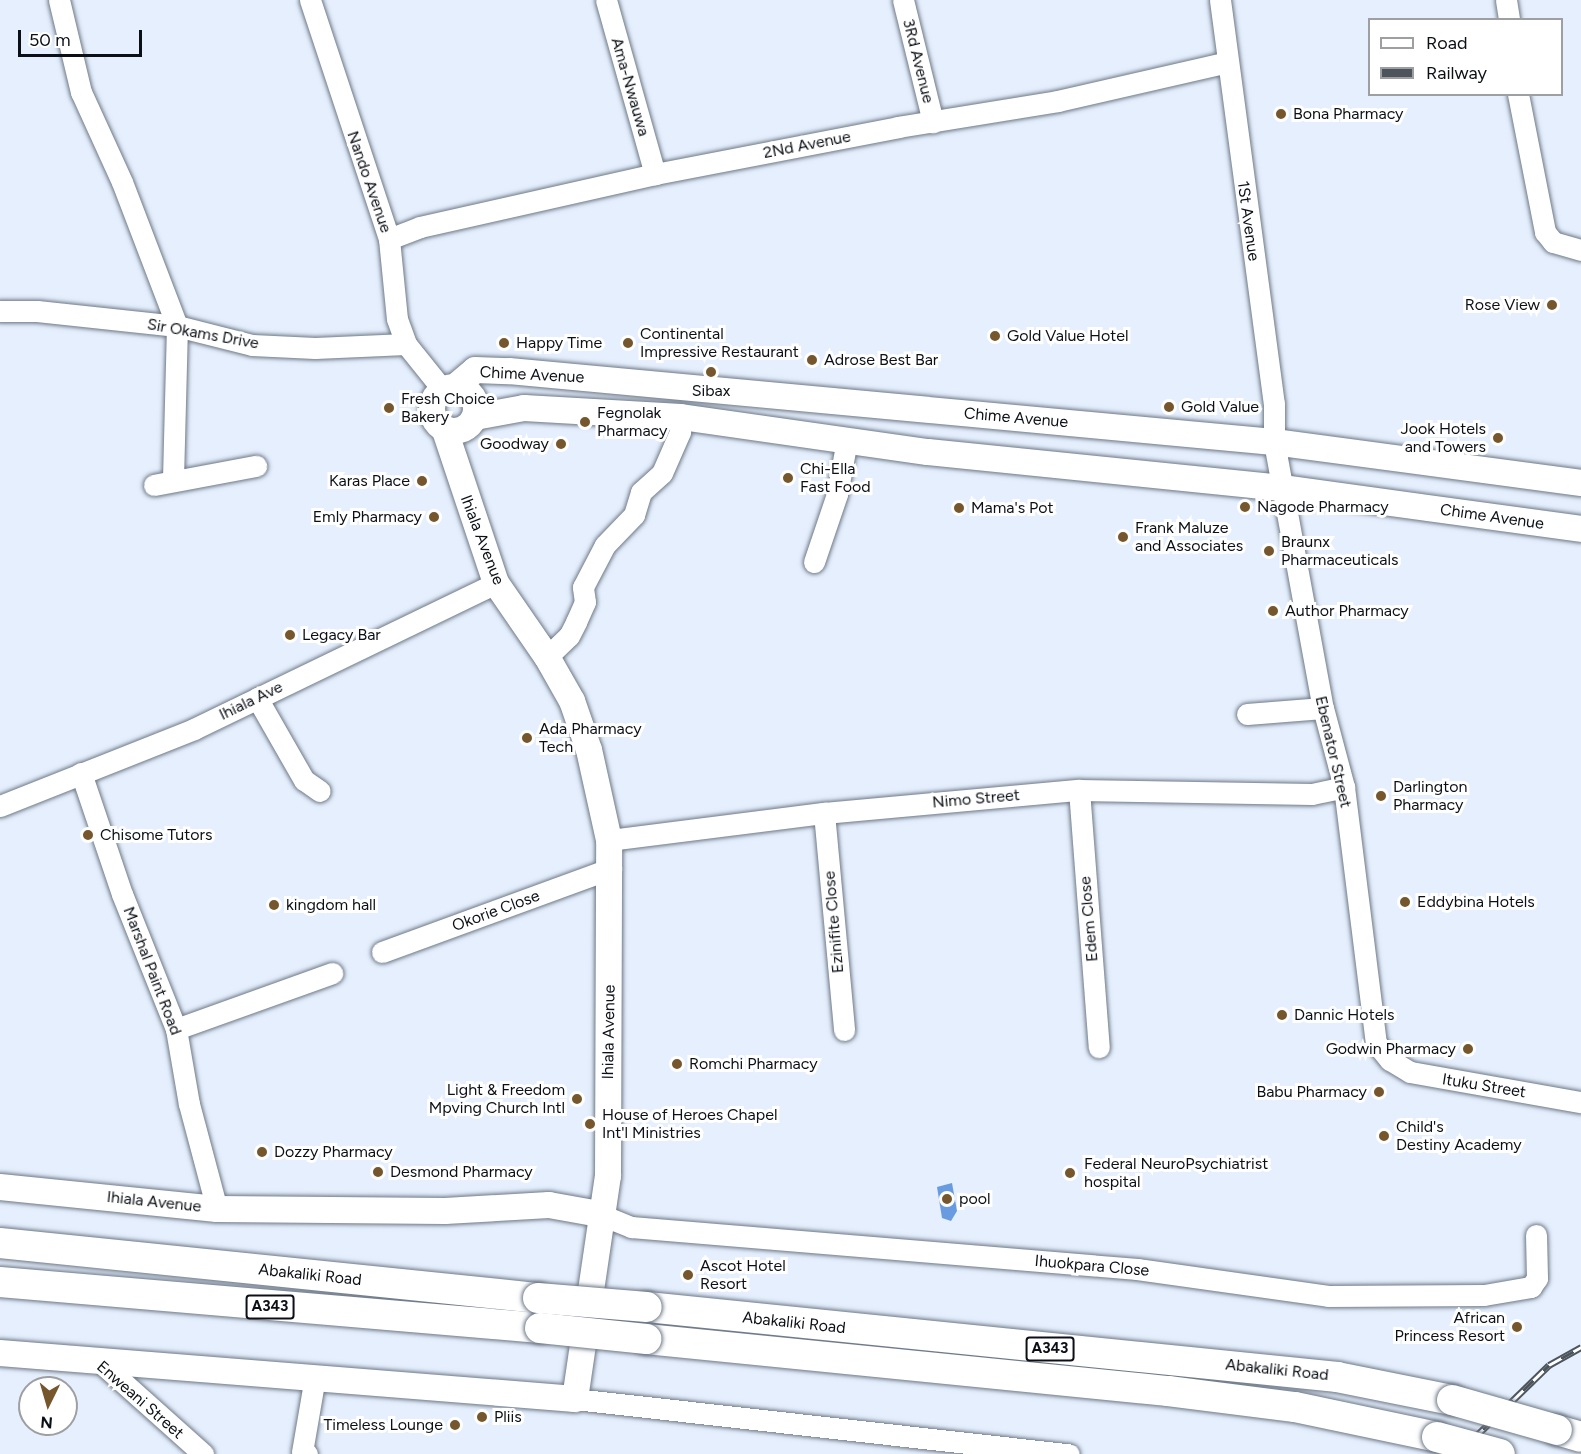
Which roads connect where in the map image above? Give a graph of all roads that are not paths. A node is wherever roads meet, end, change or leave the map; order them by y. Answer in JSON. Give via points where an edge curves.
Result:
{"nodes":[{"id":1,"x":59,"y":0,"type":"edge"},
{"id":2,"x":310,"y":0,"type":"edge"},
{"id":3,"x":606,"y":0,"type":"edge"},
{"id":4,"x":903,"y":0,"type":"edge"},
{"id":5,"x":1221,"y":0,"type":"edge"},
{"id":6,"x":1506,"y":0,"type":"edge"},
{"id":7,"x":1509,"y":18,"type":"edge"},
{"id":8,"x":1228,"y":62,"type":"junction"},
{"id":9,"x":1518,"y":96,"type":"edge"},
{"id":10,"x":933,"y":122,"type":"junction"},
{"id":11,"x":655,"y":174,"type":"junction"},
{"id":12,"x":389,"y":239,"type":"junction"},
{"id":13,"x":1581,"y":250,"type":"edge"},
{"id":14,"x":0,"y":311,"type":"edge"},
{"id":15,"x":177,"y":326,"type":"junction"},
{"id":16,"x":406,"y":344,"type":"junction"},
{"id":17,"x":449,"y":388,"type":"junction"},
{"id":18,"x":681,"y":417,"type":"junction"},
{"id":19,"x":472,"y":421,"type":"junction"},
{"id":20,"x":444,"y":428,"type":"junction"},
{"id":21,"x":847,"y":440,"type":"junction"},
{"id":22,"x":1274,"y":442,"type":"junction"},
{"id":23,"x":256,"y":466,"type":"dead end"},
{"id":24,"x":1581,"y":483,"type":"edge"},
{"id":25,"x":1282,"y":488,"type":"junction"},
{"id":26,"x":464,"y":494,"type":"junction"},
{"id":27,"x":1581,"y":529,"type":"edge"},
{"id":28,"x":814,"y":562,"type":"dead end"},
{"id":29,"x":496,"y":584,"type":"junction"},
{"id":30,"x":547,"y":657,"type":"junction"},
{"id":31,"x":257,"y":698,"type":"junction"},
{"id":32,"x":1323,"y":708,"type":"junction"},
{"id":33,"x":1247,"y":714,"type":"dead end"},
{"id":34,"x":81,"y":773,"type":"junction"},
{"id":35,"x":1344,"y":787,"type":"junction"},
{"id":36,"x":1079,"y":790,"type":"junction"},
{"id":37,"x":320,"y":791,"type":"dead end"},
{"id":38,"x":0,"y":806,"type":"edge"},
{"id":39,"x":824,"y":813,"type":"junction"},
{"id":40,"x":609,"y":840,"type":"junction"},
{"id":41,"x":611,"y":868,"type":"junction"},
{"id":42,"x":382,"y":952,"type":"dead end"},
{"id":43,"x":332,"y":973,"type":"dead end"},
{"id":44,"x":176,"y":1029,"type":"junction"},
{"id":45,"x":844,"y":1030,"type":"dead end"},
{"id":46,"x":1099,"y":1047,"type":"dead end"},
{"id":47,"x":1390,"y":1060,"type":"joint"},
{"id":48,"x":1581,"y":1102,"type":"edge"},
{"id":49,"x":0,"y":1187,"type":"edge"},
{"id":50,"x":217,"y":1209,"type":"junction"},
{"id":51,"x":599,"y":1214,"type":"junction"},
{"id":52,"x":1536,"y":1235,"type":"dead end"},
{"id":53,"x":0,"y":1243,"type":"edge"},
{"id":54,"x":0,"y":1282,"type":"edge"},
{"id":55,"x":0,"y":1353,"type":"edge"},
{"id":56,"x":98,"y":1360,"type":"junction"},
{"id":57,"x":315,"y":1377,"type":"junction"},
{"id":58,"x":575,"y":1399,"type":"junction"},
{"id":59,"x":1569,"y":1433,"type":"edge"},
{"id":60,"x":203,"y":1454,"type":"edge"},
{"id":61,"x":307,"y":1454,"type":"edge"},
{"id":62,"x":1069,"y":1454,"type":"edge"},
{"id":63,"x":1500,"y":1454,"type":"edge"}],
"edges":[{"from":1,"to":15,"type":"street","via":[[81,92],[122,182]]},
{"from":2,"to":12,"type":"street","name":"Nando Avenue"},
{"from":3,"to":11,"type":"street","name":"Ama-Nwauwa"},
{"from":4,"to":10,"type":"street","name":"3Rd Avenue"},
{"from":5,"to":8,"type":"street","name":"1St Avenue"},
{"from":6,"to":7,"type":"street"},
{"from":8,"to":10,"type":"street","name":"2Nd Avenue","via":[[1058,101]]},
{"from":8,"to":22,"type":"street","name":"1St Avenue","via":[[1274,403]]},
{"from":9,"to":13,"type":"street","via":[[1545,232],[1553,242]]},
{"from":10,"to":11,"type":"street","name":"2Nd Avenue"},
{"from":11,"to":12,"type":"street","name":"2Nd Avenue","via":[[420,227]]},
{"from":12,"to":16,"type":"street","name":"Nando Avenue","via":[[397,320]]},
{"from":14,"to":15,"type":"street","name":"Sir Okams Drive","via":[[37,311]]},
{"from":15,"to":16,"type":"street","name":"Sir Okams Drive","via":[[252,345],[315,348]]},
{"from":15,"to":23,"type":"street","via":[[164,483]]},
{"from":16,"to":17,"type":"street","name":"Nando Avenue"},
{"from":17,"to":19,"type":"main road","via":[[472,395]]},
{"from":17,"to":20,"type":"main road","via":[[436,396],[433,413]]},
{"from":17,"to":22,"type":"main road","name":"Chime Avenue","via":[[475,370],[509,371]]},
{"from":18,"to":19,"type":"main road","name":"Chime Avenue","via":[[524,408]]},
{"from":18,"to":21,"type":"main road","name":"Chime Avenue"},
{"from":18,"to":30,"type":"street","via":[[680,432],[662,472],[641,492],[634,515],[605,545],[583,587],[585,602],[569,636]]},
{"from":19,"to":20,"type":"main road","via":[[452,430]]},
{"from":19,"to":26,"type":"main road"},
{"from":20,"to":26,"type":"main road","name":"Ihiala Avenue"},
{"from":21,"to":25,"type":"main road","name":"Chime Avenue","via":[[928,452]]},
{"from":21,"to":28,"type":"street","via":[[837,494]]},
{"from":22,"to":24,"type":"main road","name":"Chime Avenue"},
{"from":22,"to":25,"type":"street","name":"Ebenator Street"},
{"from":25,"to":27,"type":"main road","name":"Chime Avenue"},
{"from":25,"to":32,"type":"street","name":"Ebenator Street"},
{"from":26,"to":29,"type":"main road","name":"Ihiala Avenue"},
{"from":29,"to":30,"type":"main road","name":"Ihiala Avenue"},
{"from":29,"to":31,"type":"street","name":"Ihiala Ave"},
{"from":30,"to":40,"type":"main road","name":"Ihiala Avenue","via":[[572,701],[589,750]]},
{"from":31,"to":34,"type":"street","name":"Ihiala Ave","via":[[194,729]]},
{"from":31,"to":37,"type":"street","via":[[304,780]]},
{"from":32,"to":33,"type":"street"},
{"from":32,"to":35,"type":"street","name":"Ebenator Street"},
{"from":34,"to":38,"type":"street","name":"Ihiala Ave"},
{"from":34,"to":44,"type":"street","name":"Marshal Paint Road","via":[[122,894]]},
{"from":35,"to":36,"type":"street","name":"Nimo Street","via":[[1312,794]]},
{"from":35,"to":47,"type":"street","name":"Ebenator Street","via":[[1372,1024],[1377,1043]]},
{"from":36,"to":39,"type":"street","name":"Nimo Street"},
{"from":36,"to":46,"type":"street","name":"Edem Close"},
{"from":39,"to":40,"type":"street","name":"Nimo Street"},
{"from":39,"to":45,"type":"street","name":"Ezinifite Close"},
{"from":40,"to":41,"type":"main road","name":"Ihiala Avenue"},
{"from":41,"to":42,"type":"street","name":"Okorie Close"},
{"from":41,"to":51,"type":"main road","name":"Ihiala Avenue","via":[[608,1176]]},
{"from":43,"to":44,"type":"street"},
{"from":44,"to":50,"type":"street","name":"Marshal Paint Road","via":[[189,1104]]},
{"from":47,"to":48,"type":"street","name":"Ituku Street","via":[[1410,1072],[1450,1082]]},
{"from":49,"to":50,"type":"main road","name":"Ihiala Avenue"},
{"from":50,"to":51,"type":"main road","name":"Ihiala Avenue","via":[[445,1210],[549,1205]]},
{"from":51,"to":52,"type":"street","name":"Ihuokpara Close","via":[[631,1227],[1137,1269],[1328,1296],[1484,1295],[1531,1287],[1537,1278]]},
{"from":51,"to":58,"type":"main road"},
{"from":53,"to":59,"type":"highway","name":"Abakaliki Road","number":"A343","bridge":true,"via":[[1336,1377],[1452,1400]]},
{"from":54,"to":63,"type":"highway","name":"Abakaliki Road","number":"A343","bridge":true,"via":[[540,1328],[1215,1396],[1295,1407]]},
{"from":55,"to":56,"type":"main road","name":"Enweani Street"},
{"from":56,"to":57,"type":"main road"},
{"from":56,"to":60,"type":"street","name":"Enweani Street"},
{"from":57,"to":58,"type":"main road"},
{"from":57,"to":61,"type":"street","via":[[302,1452]]},
{"from":58,"to":62,"type":"street"}]}
